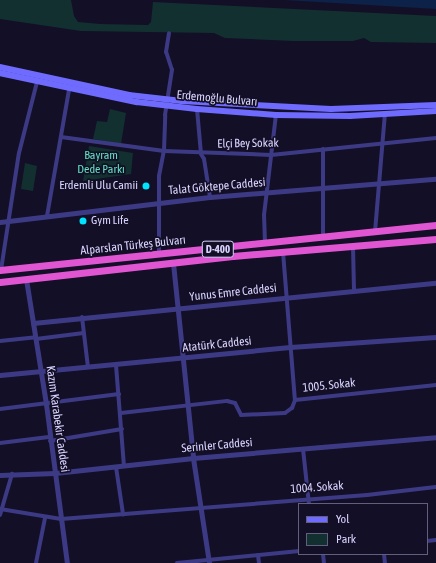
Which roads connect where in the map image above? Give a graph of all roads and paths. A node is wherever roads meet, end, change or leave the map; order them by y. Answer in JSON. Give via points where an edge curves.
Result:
{"nodes":[{"id":1,"x":169,"y":33,"type":"dead end"},
{"id":2,"x":0,"y":67,"type":"edge"},
{"id":3,"x":0,"y":73,"type":"edge"},
{"id":4,"x":38,"y":82,"type":"junction"},
{"id":5,"x":70,"y":90,"type":"junction"},
{"id":6,"x":168,"y":99,"type":"junction"},
{"id":7,"x":436,"y":105,"type":"edge"},
{"id":8,"x":166,"y":106,"type":"junction"},
{"id":9,"x":196,"y":109,"type":"junction"},
{"id":10,"x":436,"y":111,"type":"edge"},
{"id":11,"x":385,"y":113,"type":"junction"},
{"id":12,"x":276,"y":115,"type":"junction"},
{"id":13,"x":61,"y":138,"type":"junction"},
{"id":14,"x":436,"y":138,"type":"edge"},
{"id":15,"x":382,"y":143,"type":"junction"},
{"id":16,"x":323,"y":149,"type":"junction"},
{"id":17,"x":164,"y":151,"type":"junction"},
{"id":18,"x":201,"y":154,"type":"junction"},
{"id":19,"x":271,"y":155,"type":"junction"},
{"id":20,"x":436,"y":179,"type":"edge"},
{"id":21,"x":378,"y":184,"type":"junction"},
{"id":22,"x":323,"y":188,"type":"junction"},
{"id":23,"x":267,"y":192,"type":"junction"},
{"id":24,"x":210,"y":197,"type":"junction"},
{"id":25,"x":158,"y":203,"type":"junction"},
{"id":26,"x":47,"y":216,"type":"junction"},
{"id":27,"x":8,"y":221,"type":"junction"},
{"id":28,"x":0,"y":222,"type":"edge"},
{"id":29,"x":436,"y":226,"type":"edge"},
{"id":30,"x":374,"y":232,"type":"junction"},
{"id":31,"x":323,"y":238,"type":"junction"},
{"id":32,"x":436,"y":239,"type":"edge"},
{"id":33,"x":265,"y":244,"type":"junction"},
{"id":34,"x":353,"y":245,"type":"junction"},
{"id":35,"x":283,"y":252,"type":"junction"},
{"id":36,"x":159,"y":254,"type":"junction"},
{"id":37,"x":173,"y":263,"type":"junction"},
{"id":38,"x":0,"y":270,"type":"edge"},
{"id":39,"x":26,"y":279,"type":"junction"},
{"id":40,"x":0,"y":282,"type":"edge"},
{"id":41,"x":436,"y":283,"type":"edge"},
{"id":42,"x":354,"y":289,"type":"junction"},
{"id":43,"x":287,"y":298,"type":"junction"},
{"id":44,"x":179,"y":308,"type":"junction"},
{"id":45,"x":82,"y":317,"type":"junction"},
{"id":46,"x":33,"y":323,"type":"junction"},
{"id":47,"x":84,"y":333,"type":"junction"},
{"id":48,"x":436,"y":337,"type":"edge"},
{"id":49,"x":36,"y":338,"type":"junction"},
{"id":50,"x":0,"y":341,"type":"edge"},
{"id":51,"x":290,"y":347,"type":"junction"},
{"id":52,"x":185,"y":358,"type":"junction"},
{"id":53,"x":116,"y":365,"type":"junction"},
{"id":54,"x":88,"y":367,"type":"junction"},
{"id":55,"x":40,"y":371,"type":"junction"},
{"id":56,"x":0,"y":375,"type":"edge"},
{"id":57,"x":436,"y":385,"type":"edge"},
{"id":58,"x":119,"y":394,"type":"junction"},
{"id":59,"x":295,"y":400,"type":"junction"},
{"id":60,"x":46,"y":404,"type":"junction"},
{"id":61,"x":189,"y":406,"type":"junction"},
{"id":62,"x":0,"y":409,"type":"edge"},
{"id":63,"x":121,"y":414,"type":"junction"},
{"id":64,"x":122,"y":429,"type":"junction"},
{"id":65,"x":436,"y":437,"type":"edge"},
{"id":66,"x":50,"y":439,"type":"junction"},
{"id":67,"x":0,"y":443,"type":"edge"},
{"id":68,"x":303,"y":448,"type":"junction"},
{"id":69,"x":193,"y":458,"type":"junction"},
{"id":70,"x":116,"y":466,"type":"junction"},
{"id":71,"x":124,"y":466,"type":"junction"},
{"id":72,"x":55,"y":473,"type":"junction"},
{"id":73,"x":12,"y":474,"type":"junction"},
{"id":74,"x":0,"y":475,"type":"edge"},
{"id":75,"x":436,"y":487,"type":"edge"},
{"id":76,"x":309,"y":502,"type":"edge"},
{"id":77,"x":199,"y":507,"type":"junction"},
{"id":78,"x":1,"y":509,"type":"edge"},
{"id":79,"x":123,"y":514,"type":"junction"},
{"id":80,"x":0,"y":515,"type":"edge"},
{"id":81,"x":45,"y":518,"type":"junction"},
{"id":82,"x":61,"y":519,"type":"junction"},
{"id":83,"x":298,"y":551,"type":"edge"},
{"id":84,"x":258,"y":555,"type":"junction"},
{"id":85,"x":208,"y":561,"type":"edge"},
{"id":86,"x":36,"y":563,"type":"edge"},
{"id":87,"x":67,"y":563,"type":"edge"},
{"id":88,"x":177,"y":563,"type":"edge"},
{"id":89,"x":259,"y":563,"type":"edge"}],
"edges":[{"from":1,"to":6,"type":"street","via":[[166,52],[172,70]]},
{"from":2,"to":6,"type":"main road","name":"Erdemoğlu Bulvarı","via":[[129,95]]},
{"from":3,"to":4,"type":"main road","name":"Erdemoğlu Bulvarı"},
{"from":4,"to":5,"type":"main road","name":"Erdemoğlu Bulvarı"},
{"from":4,"to":27,"type":"street","via":[[19,153]]},
{"from":5,"to":8,"type":"main road","name":"Erdemoğlu Bulvarı"},
{"from":5,"to":13,"type":"street"},
{"from":6,"to":7,"type":"main road","name":"Erdemoğlu Bulvarı","via":[[332,109]]},
{"from":6,"to":8,"type":"street"},
{"from":8,"to":9,"type":"main road","name":"Erdemoğlu Bulvarı"},
{"from":8,"to":17,"type":"street"},
{"from":9,"to":12,"type":"main road","name":"Erdemoğlu Bulvarı"},
{"from":9,"to":18,"type":"street"},
{"from":10,"to":11,"type":"main road","name":"Erdemoğlu Bulvarı"},
{"from":11,"to":12,"type":"main road","name":"Erdemoğlu Bulvarı","via":[[350,116]]},
{"from":11,"to":15,"type":"street"},
{"from":12,"to":19,"type":"street"},
{"from":13,"to":17,"type":"street","name":"Elçi Bey Sokak"},
{"from":13,"to":26,"type":"street"},
{"from":14,"to":15,"type":"street","name":"Elçi Bey Sokak"},
{"from":15,"to":16,"type":"street","name":"Elçi Bey Sokak"},
{"from":15,"to":21,"type":"street"},
{"from":16,"to":19,"type":"street","name":"Elçi Bey Sokak"},
{"from":16,"to":22,"type":"street"},
{"from":17,"to":18,"type":"street","name":"Elçi Bey Sokak"},
{"from":17,"to":25,"type":"street","via":[[159,176]]},
{"from":18,"to":19,"type":"street","name":"Elçi Bey Sokak"},
{"from":18,"to":24,"type":"street"},
{"from":19,"to":23,"type":"street"},
{"from":20,"to":21,"type":"street","name":"Talat Göktepe Caddesi"},
{"from":21,"to":22,"type":"street","name":"Talat Göktepe Caddesi"},
{"from":21,"to":30,"type":"street"},
{"from":22,"to":23,"type":"street","name":"Talat Göktepe Caddesi"},
{"from":22,"to":31,"type":"street"},
{"from":23,"to":24,"type":"street","name":"Talat Göktepe Caddesi"},
{"from":23,"to":33,"type":"street"},
{"from":24,"to":25,"type":"street","name":"Talat Göktepe Caddesi"},
{"from":25,"to":26,"type":"street","name":"Talat Göktepe Caddesi"},
{"from":25,"to":36,"type":"street"},
{"from":26,"to":27,"type":"street","name":"Talat Göktepe Caddesi"},
{"from":27,"to":28,"type":"street","name":"Talat Göktepe Caddesi"},
{"from":27,"to":38,"type":"street"},
{"from":29,"to":30,"type":"highway","name":"Alparslan Türkeş Bulvarı","number":"D-400"},
{"from":30,"to":31,"type":"highway","name":"Alparslan Türkeş Bulvarı","number":"D-400"},
{"from":31,"to":33,"type":"highway","name":"Alparslan Türkeş Bulvarı","number":"D-400"},
{"from":32,"to":34,"type":"highway","name":"Alparslan Türkeş Bulvarı","number":"D-400"},
{"from":33,"to":36,"type":"highway","name":"Alparslan Türkeş Bulvarı","number":"D-400"},
{"from":34,"to":35,"type":"highway","name":"Alparslan Türkeş Bulvarı","number":"D-400"},
{"from":34,"to":42,"type":"street"},
{"from":35,"to":37,"type":"highway","name":"Alparslan Türkeş Bulvarı","number":"D-400"},
{"from":35,"to":43,"type":"street"},
{"from":36,"to":38,"type":"highway","name":"Alparslan Türkeş Bulvarı","number":"D-400"},
{"from":37,"to":39,"type":"highway","name":"Alparslan Türkeş Bulvarı","number":"D-400"},
{"from":37,"to":44,"type":"street"},
{"from":39,"to":40,"type":"highway","name":"Alparslan Türkeş Bulvarı","number":"D-400"},
{"from":39,"to":46,"type":"street","name":"Kazım Karabekir Caddesi"},
{"from":41,"to":42,"type":"street","name":"Yunus Emre Caddesi"},
{"from":42,"to":43,"type":"street","name":"Yunus Emre Caddesi"},
{"from":43,"to":44,"type":"street","name":"Yunus Emre Caddesi"},
{"from":43,"to":51,"type":"street"},
{"from":44,"to":45,"type":"street","name":"Yunus Emre Caddesi"},
{"from":44,"to":52,"type":"street"},
{"from":45,"to":46,"type":"street","name":"Yunus Emre Caddesi"},
{"from":45,"to":47,"type":"street"},
{"from":46,"to":49,"type":"street","name":"Kazım Karabekir Caddesi"},
{"from":47,"to":49,"type":"street"},
{"from":47,"to":54,"type":"street"},
{"from":48,"to":51,"type":"street","name":"Atatürk Caddesi"},
{"from":49,"to":50,"type":"street"},
{"from":49,"to":55,"type":"street","name":"Kazım Karabekir Caddesi"},
{"from":51,"to":52,"type":"street","name":"Atatürk Caddesi"},
{"from":51,"to":59,"type":"street"},
{"from":52,"to":53,"type":"street","name":"Atatürk Caddesi"},
{"from":52,"to":61,"type":"street"},
{"from":53,"to":54,"type":"street","name":"Atatürk Caddesi"},
{"from":53,"to":58,"type":"street"},
{"from":54,"to":55,"type":"street","name":"Atatürk Caddesi"},
{"from":55,"to":56,"type":"street","name":"Atatürk Caddesi"},
{"from":55,"to":60,"type":"street","name":"Kazım Karabekir Caddesi"},
{"from":57,"to":59,"type":"street","name":"1005. Sokak"},
{"from":58,"to":60,"type":"street"},
{"from":58,"to":63,"type":"street"},
{"from":59,"to":61,"type":"street","name":"1005. Sokak","via":[[292,408],[284,413],[241,415],[235,403],[227,401]]},
{"from":60,"to":62,"type":"street"},
{"from":60,"to":66,"type":"street","name":"Kazım Karabekir Caddesi"},
{"from":61,"to":63,"type":"street","name":"1005. Sokak"},
{"from":61,"to":69,"type":"street"},
{"from":63,"to":64,"type":"street"},
{"from":64,"to":66,"type":"street"},
{"from":64,"to":71,"type":"street"},
{"from":65,"to":68,"type":"street","name":"Serinler Caddesi"},
{"from":66,"to":67,"type":"street"},
{"from":66,"to":72,"type":"street","name":"Kazım Karabekir Caddesi"},
{"from":68,"to":69,"type":"street","name":"Serinler Caddesi"},
{"from":68,"to":76,"type":"street"},
{"from":69,"to":71,"type":"street","name":"Serinler Caddesi"},
{"from":69,"to":77,"type":"street"},
{"from":70,"to":71,"type":"street","name":"Serinler Caddesi"},
{"from":70,"to":72,"type":"street","name":"Serinler Caddesi"},
{"from":70,"to":79,"type":"street"},
{"from":72,"to":73,"type":"street","name":"Serinler Caddesi"},
{"from":72,"to":82,"type":"street","name":"Kazım Karabekir Caddesi"},
{"from":73,"to":74,"type":"street","name":"Serinler Caddesi"},
{"from":73,"to":78,"type":"street"},
{"from":75,"to":76,"type":"street","name":"1004. Sokak"},
{"from":76,"to":77,"type":"street","name":"1004. Sokak"},
{"from":77,"to":79,"type":"street","name":"1004. Sokak"},
{"from":77,"to":85,"type":"street"},
{"from":78,"to":80,"type":"street"},
{"from":78,"to":81,"type":"street","name":"1004. Sokak"},
{"from":79,"to":82,"type":"street","name":"1004. Sokak"},
{"from":81,"to":82,"type":"street","name":"1004. Sokak"},
{"from":81,"to":86,"type":"street"},
{"from":82,"to":87,"type":"street","name":"Kazım Karabekir Caddesi"},
{"from":83,"to":84,"type":"street"},
{"from":84,"to":85,"type":"street"},
{"from":84,"to":89,"type":"street"},
{"from":85,"to":88,"type":"street"}]}
